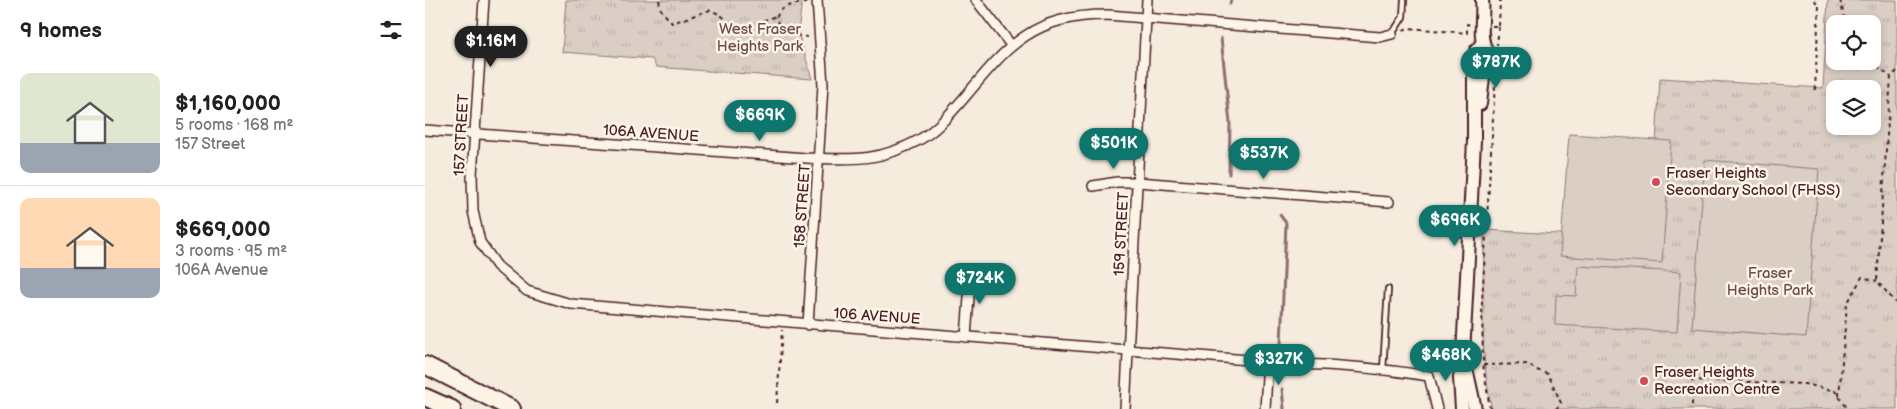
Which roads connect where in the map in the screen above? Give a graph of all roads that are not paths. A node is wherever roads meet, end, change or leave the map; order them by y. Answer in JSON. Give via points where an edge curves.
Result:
{"nodes":[{"id":1,"x":484,"y":0,"type":"edge"},
{"id":2,"x":976,"y":0,"type":"edge"},
{"id":3,"x":1147,"y":0,"type":"edge"},
{"id":4,"x":1404,"y":0,"type":"edge"},
{"id":5,"x":1482,"y":0,"type":"edge"},
{"id":6,"x":1488,"y":0,"type":"edge"},
{"id":7,"x":817,"y":1,"type":"edge"},
{"id":8,"x":1484,"y":15,"type":"junction"},
{"id":9,"x":1146,"y":18,"type":"junction"},
{"id":10,"x":1392,"y":34,"type":"joint"},
{"id":11,"x":1011,"y":45,"type":"junction"},
{"id":12,"x":425,"y":130,"type":"edge"},
{"id":13,"x":474,"y":134,"type":"junction"},
{"id":14,"x":819,"y":158,"type":"junction"},
{"id":15,"x":1138,"y":182,"type":"junction"},
{"id":16,"x":1093,"y":186,"type":"dead end"},
{"id":17,"x":1389,"y":202,"type":"dead end"},
{"id":18,"x":497,"y":266,"type":"joint"},
{"id":19,"x":971,"y":271,"type":"dead end"},
{"id":20,"x":1389,"y":289,"type":"dead end"},
{"id":21,"x":808,"y":325,"type":"junction"},
{"id":22,"x":966,"y":336,"type":"junction"},
{"id":23,"x":1128,"y":349,"type":"junction"},
{"id":24,"x":1463,"y":355,"type":"junction"},
{"id":25,"x":1268,"y":361,"type":"junction"},
{"id":26,"x":425,"y":365,"type":"edge"},
{"id":27,"x":1383,"y":370,"type":"junction"},
{"id":28,"x":425,"y":397,"type":"edge"},
{"id":29,"x":452,"y":409,"type":"edge"},
{"id":30,"x":512,"y":409,"type":"edge"},
{"id":31,"x":1125,"y":409,"type":"edge"},
{"id":32,"x":1265,"y":409,"type":"edge"},
{"id":33,"x":1437,"y":409,"type":"edge"},
{"id":34,"x":1462,"y":409,"type":"edge"},
{"id":35,"x":1475,"y":409,"type":"edge"}],
"edges":[{"from":1,"to":13,"type":"street","name":"157 STREET"},
{"from":2,"to":11,"type":"street"},
{"from":3,"to":9,"type":"street","name":"159 STREET"},
{"from":4,"to":10,"type":"lane","via":[[1403,17]]},
{"from":5,"to":8,"type":"street"},
{"from":6,"to":8,"type":"street"},
{"from":7,"to":14,"type":"street","name":"158 STREET","via":[[823,85]]},
{"from":8,"to":24,"type":"street","via":[[1482,44],[1476,51],[1474,70],[1474,141]]},
{"from":9,"to":10,"type":"street","name":"106A AVENUE","via":[[1380,37]]},
{"from":9,"to":11,"type":"street","name":"106A AVENUE","via":[[1074,17],[1038,28]]},
{"from":9,"to":15,"type":"street","name":"159 STREET"},
{"from":11,"to":14,"type":"street","name":"106A AVENUE","via":[[950,115],[918,141],[863,159]]},
{"from":12,"to":13,"type":"street","name":"106A AVENUE"},
{"from":13,"to":14,"type":"street","name":"106A AVENUE"},
{"from":13,"to":18,"type":"street","name":"157 STREET","via":[[473,211],[479,242]]},
{"from":14,"to":21,"type":"street","name":"158 STREET"},
{"from":15,"to":16,"type":"street"},
{"from":15,"to":17,"type":"street"},
{"from":15,"to":23,"type":"street","name":"159 STREET"},
{"from":18,"to":21,"type":"street","name":"106 AVENUE","via":[[527,291],[571,304]]},
{"from":19,"to":22,"type":"street"},
{"from":20,"to":27,"type":"lane"},
{"from":21,"to":22,"type":"street","name":"106 AVENUE"},
{"from":22,"to":23,"type":"street","name":"106 AVENUE"},
{"from":23,"to":25,"type":"street","name":"106 AVENUE"},
{"from":23,"to":31,"type":"street","name":"159 STREET"},
{"from":24,"to":34,"type":"street","via":[[1460,378]]},
{"from":24,"to":35,"type":"street"},
{"from":25,"to":27,"type":"street","name":"106 AVENUE"},
{"from":25,"to":32,"type":"street"},
{"from":26,"to":30,"type":"highway"},
{"from":27,"to":33,"type":"street","name":"106 AVENUE","via":[[1429,376]]},
{"from":28,"to":29,"type":"highway"}]}
